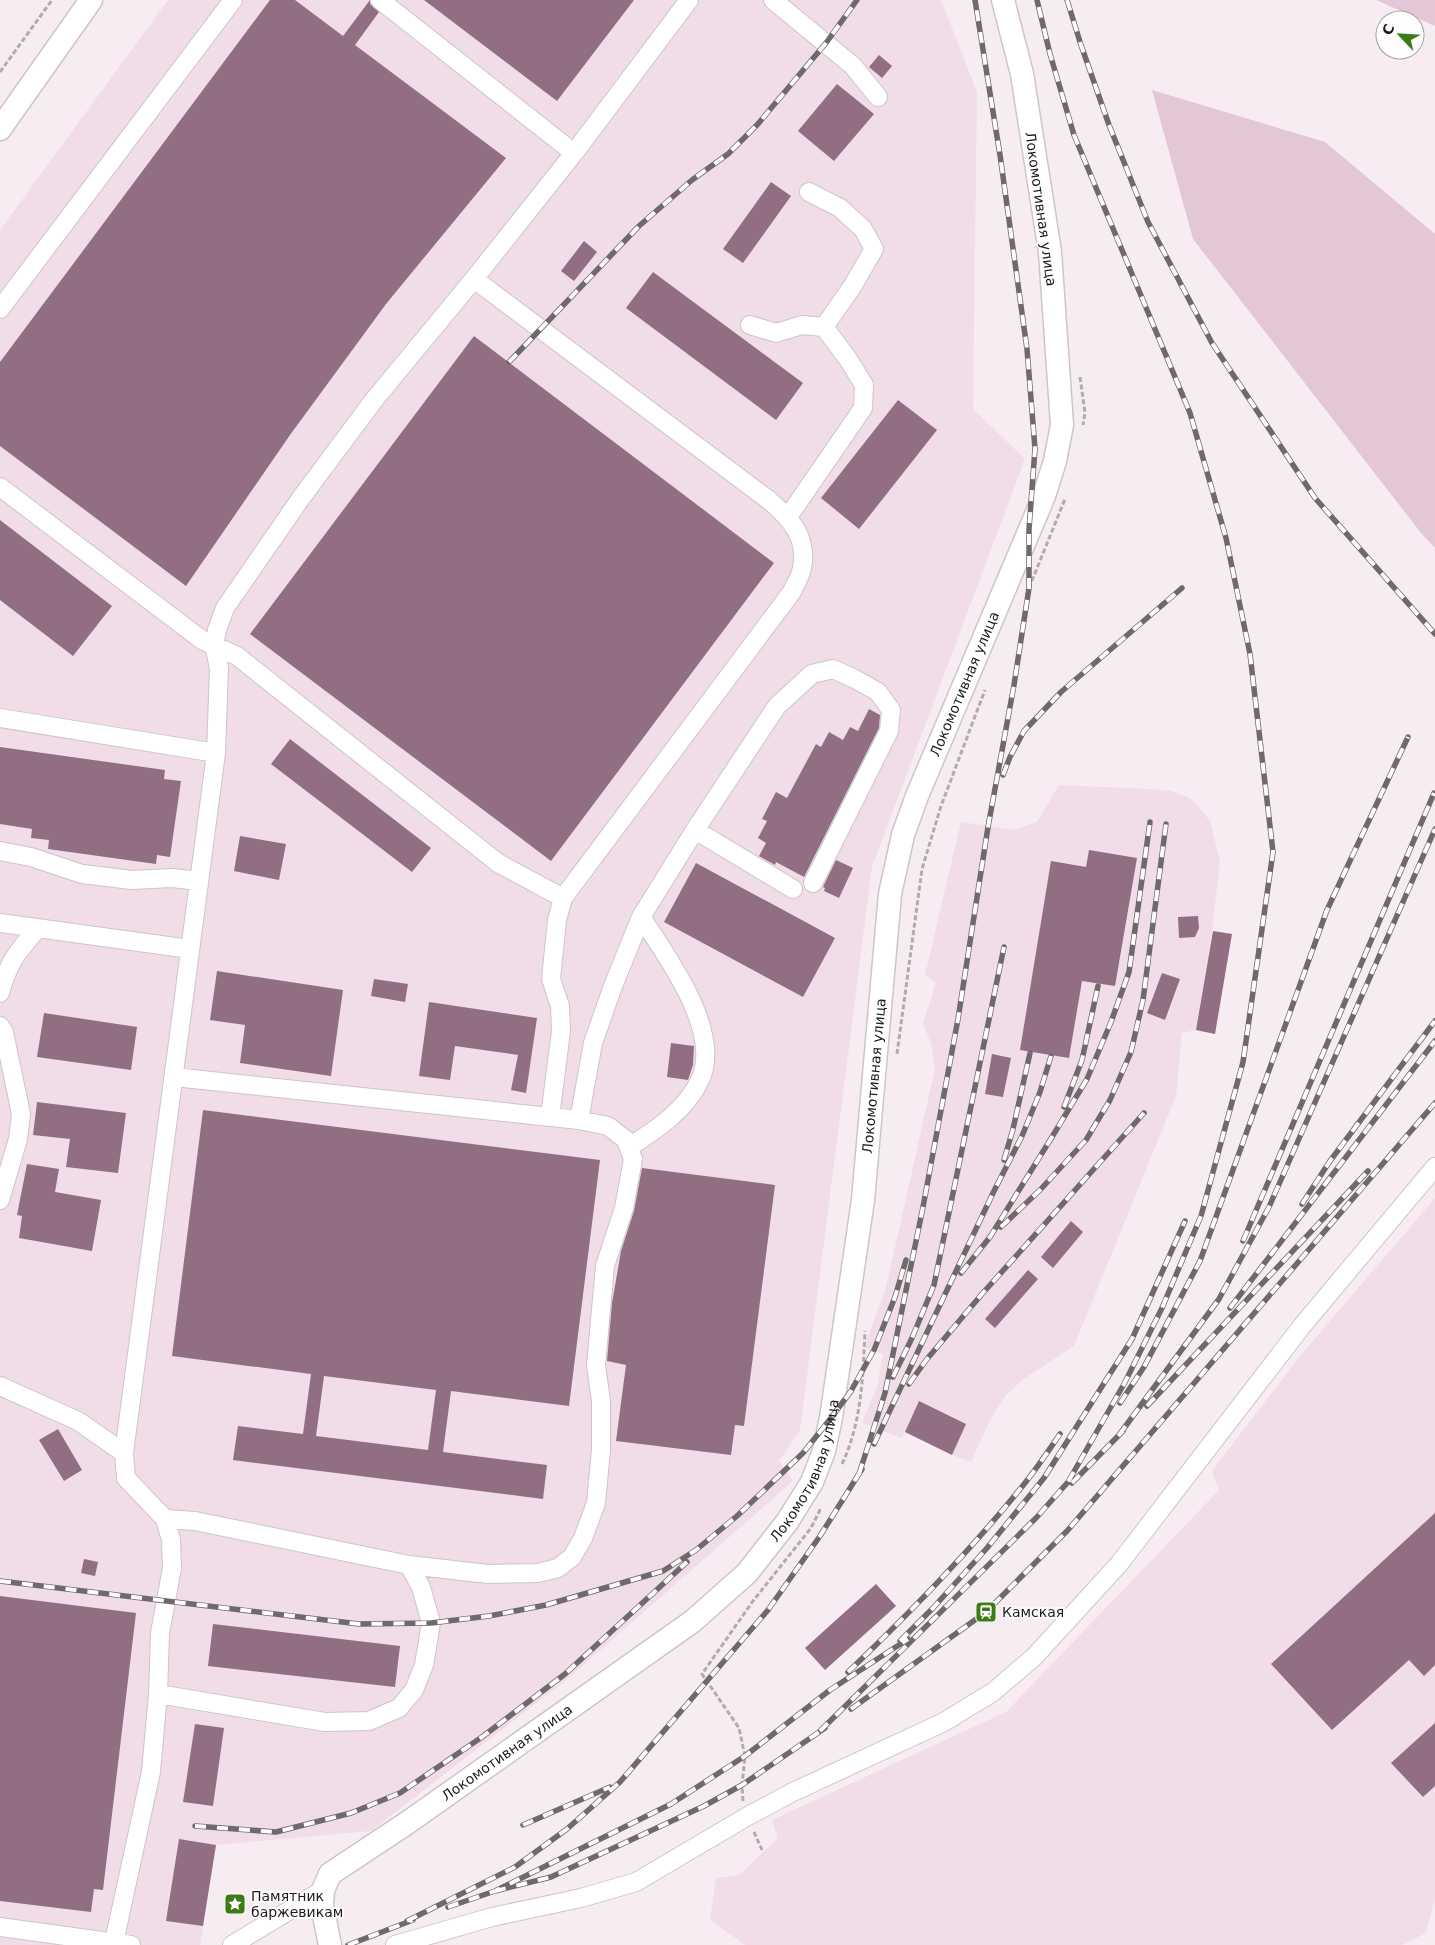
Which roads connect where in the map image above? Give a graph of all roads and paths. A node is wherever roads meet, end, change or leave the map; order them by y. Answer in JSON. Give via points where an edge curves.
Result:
{"nodes":[{"id":1,"x":52,"y":0,"type":"edge"},
{"id":2,"x":91,"y":0,"type":"edge"},
{"id":3,"x":233,"y":0,"type":"edge"},
{"id":4,"x":380,"y":0,"type":"edge"},
{"id":5,"x":689,"y":0,"type":"edge"},
{"id":6,"x":774,"y":0,"type":"edge"},
{"id":7,"x":1003,"y":0,"type":"edge"},
{"id":8,"x":0,"y":72,"type":"edge"},
{"id":9,"x":878,"y":97,"type":"dead end"},
{"id":10,"x":0,"y":129,"type":"edge"},
{"id":11,"x":574,"y":153,"type":"junction"},
{"id":12,"x":809,"y":192,"type":"dead end"},
{"id":13,"x":474,"y":279,"type":"junction"},
{"id":14,"x":0,"y":309,"type":"edge"},
{"id":15,"x":750,"y":325,"type":"dead end"},
{"id":16,"x":824,"y":327,"type":"junction"},
{"id":17,"x":1080,"y":375,"type":"dead end"},
{"id":18,"x":1081,"y":431,"type":"dead end"},
{"id":19,"x":0,"y":487,"type":"edge"},
{"id":20,"x":1066,"y":494,"type":"dead end"},
{"id":21,"x":788,"y":517,"type":"junction"},
{"id":22,"x":1028,"y":588,"type":"dead end"},
{"id":23,"x":214,"y":645,"type":"junction"},
{"id":24,"x":986,"y":688,"type":"dead end"},
{"id":25,"x":0,"y":718,"type":"edge"},
{"id":26,"x":216,"y":753,"type":"junction"},
{"id":27,"x":695,"y":830,"type":"junction"},
{"id":28,"x":0,"y":851,"type":"edge"},
{"id":29,"x":199,"y":881,"type":"junction"},
{"id":30,"x":813,"y":883,"type":"dead end"},
{"id":31,"x":793,"y":889,"type":"dead end"},
{"id":32,"x":563,"y":898,"type":"junction"},
{"id":33,"x":641,"y":916,"type":"junction"},
{"id":34,"x":0,"y":923,"type":"edge"},
{"id":35,"x":38,"y":928,"type":"junction"},
{"id":36,"x":190,"y":949,"type":"junction"},
{"id":37,"x":0,"y":993,"type":"edge"},
{"id":38,"x":0,"y":1026,"type":"edge"},
{"id":39,"x":897,"y":1055,"type":"dead end"},
{"id":40,"x":174,"y":1077,"type":"junction"},
{"id":41,"x":550,"y":1117,"type":"junction"},
{"id":42,"x":579,"y":1120,"type":"junction"},
{"id":43,"x":629,"y":1147,"type":"junction"},
{"id":44,"x":1435,"y":1167,"type":"edge"},
{"id":45,"x":0,"y":1200,"type":"edge"},
{"id":46,"x":866,"y":1326,"type":"dead end"},
{"id":47,"x":0,"y":1386,"type":"edge"},
{"id":48,"x":124,"y":1453,"type":"junction"},
{"id":49,"x":840,"y":1468,"type":"dead end"},
{"id":50,"x":824,"y":1502,"type":"dead end"},
{"id":51,"x":164,"y":1519,"type":"junction"},
{"id":52,"x":409,"y":1565,"type":"junction"},
{"id":53,"x":158,"y":1694,"type":"junction"},
{"id":54,"x":748,"y":1816,"type":"junction"},
{"id":55,"x":762,"y":1850,"type":"dead end"},
{"id":56,"x":322,"y":1890,"type":"junction"},
{"id":57,"x":0,"y":1927,"type":"edge"},
{"id":58,"x":122,"y":1944,"type":"edge"},
{"id":59,"x":232,"y":1945,"type":"edge"},
{"id":60,"x":330,"y":1945,"type":"edge"},
{"id":61,"x":395,"y":1945,"type":"edge"}],
"edges":[{"from":1,"to":8,"type":"path"},
{"from":2,"to":10,"type":"main road"},
{"from":3,"to":14,"type":"street"},
{"from":4,"to":11,"type":"street"},
{"from":5,"to":11,"type":"street"},
{"from":6,"to":9,"type":"street","via":[[852,66]]},
{"from":7,"to":56,"type":"main road","name":"Локомотивная улица","via":[[1022,74],[1050,252],[1062,425],[1056,461],[1044,496],[903,835],[890,894],[863,1200],[824,1451],[812,1482],[787,1522],[748,1573],[700,1615],[446,1796],[330,1874]]},
{"from":11,"to":13,"type":"street"},
{"from":12,"to":16,"type":"street","via":[[840,208],[863,228],[874,249]]},
{"from":13,"to":21,"type":"street","via":[[770,500]]},
{"from":13,"to":23,"type":"street","via":[[374,400],[301,498],[225,608]]},
{"from":15,"to":16,"type":"street","via":[[776,332],[802,325]]},
{"from":16,"to":21,"type":"street","via":[[864,386],[863,408]]},
{"from":17,"to":18,"type":"path","via":[[1085,413]]},
{"from":19,"to":23,"type":"street","via":[[202,640]]},
{"from":20,"to":22,"type":"path"},
{"from":21,"to":32,"type":"street","via":[[800,536],[804,551],[802,570],[791,593]]},
{"from":23,"to":26,"type":"street","via":[[219,668]]},
{"from":23,"to":32,"type":"street","via":[[237,656],[498,863]]},
{"from":24,"to":39,"type":"path","via":[[941,806],[922,869]]},
{"from":25,"to":26,"type":"street"},
{"from":26,"to":29,"type":"street"},
{"from":27,"to":30,"type":"street","via":[[777,706],[812,674],[833,669],[878,692],[891,710],[889,731]]},
{"from":27,"to":31,"type":"street"},
{"from":27,"to":33,"type":"street"},
{"from":28,"to":29,"type":"street","via":[[31,857],[82,874],[132,880],[172,878]]},
{"from":29,"to":36,"type":"street"},
{"from":32,"to":41,"type":"street","via":[[557,920],[551,980],[560,1006],[561,1031]]},
{"from":33,"to":42,"type":"street","via":[[593,1043]]},
{"from":33,"to":43,"type":"street","via":[[694,1004],[705,1059],[700,1079],[682,1105],[657,1130]]},
{"from":34,"to":35,"type":"street"},
{"from":35,"to":36,"type":"street"},
{"from":35,"to":37,"type":"street","via":[[16,954]]},
{"from":36,"to":40,"type":"street"},
{"from":38,"to":45,"type":"street","via":[[21,1114],[18,1139]]},
{"from":40,"to":41,"type":"street"},
{"from":40,"to":48,"type":"street"},
{"from":41,"to":42,"type":"street"},
{"from":42,"to":43,"type":"street","via":[[608,1126],[626,1140]]},
{"from":43,"to":52,"type":"street","via":[[633,1159],[630,1179],[605,1266],[596,1366],[601,1400],[601,1450],[596,1503],[583,1538],[572,1557],[558,1568],[538,1573],[488,1574]]},
{"from":44,"to":54,"type":"street","via":[[1302,1326],[1119,1564],[1034,1656],[992,1692],[944,1722]]},
{"from":46,"to":49,"type":"path","via":[[858,1416]]},
{"from":47,"to":48,"type":"street","via":[[78,1421]]},
{"from":48,"to":51,"type":"street","via":[[126,1478]]},
{"from":50,"to":54,"type":"path","via":[[811,1528],[702,1674],[739,1728],[745,1756],[743,1806]]},
{"from":51,"to":52,"type":"street","via":[[195,1521]]},
{"from":51,"to":53,"type":"street","via":[[171,1540],[172,1568],[160,1633]]},
{"from":52,"to":53,"type":"street","via":[[421,1588],[431,1622],[424,1665],[414,1690],[399,1708],[369,1721],[325,1722]]},
{"from":53,"to":58,"type":"street","via":[[151,1772]]},
{"from":54,"to":55,"type":"path"},
{"from":54,"to":61,"type":"street","via":[[636,1882],[581,1898],[492,1917]]},
{"from":56,"to":59,"type":"street"},
{"from":56,"to":60,"type":"main road"},
{"from":57,"to":58,"type":"street"}]}
